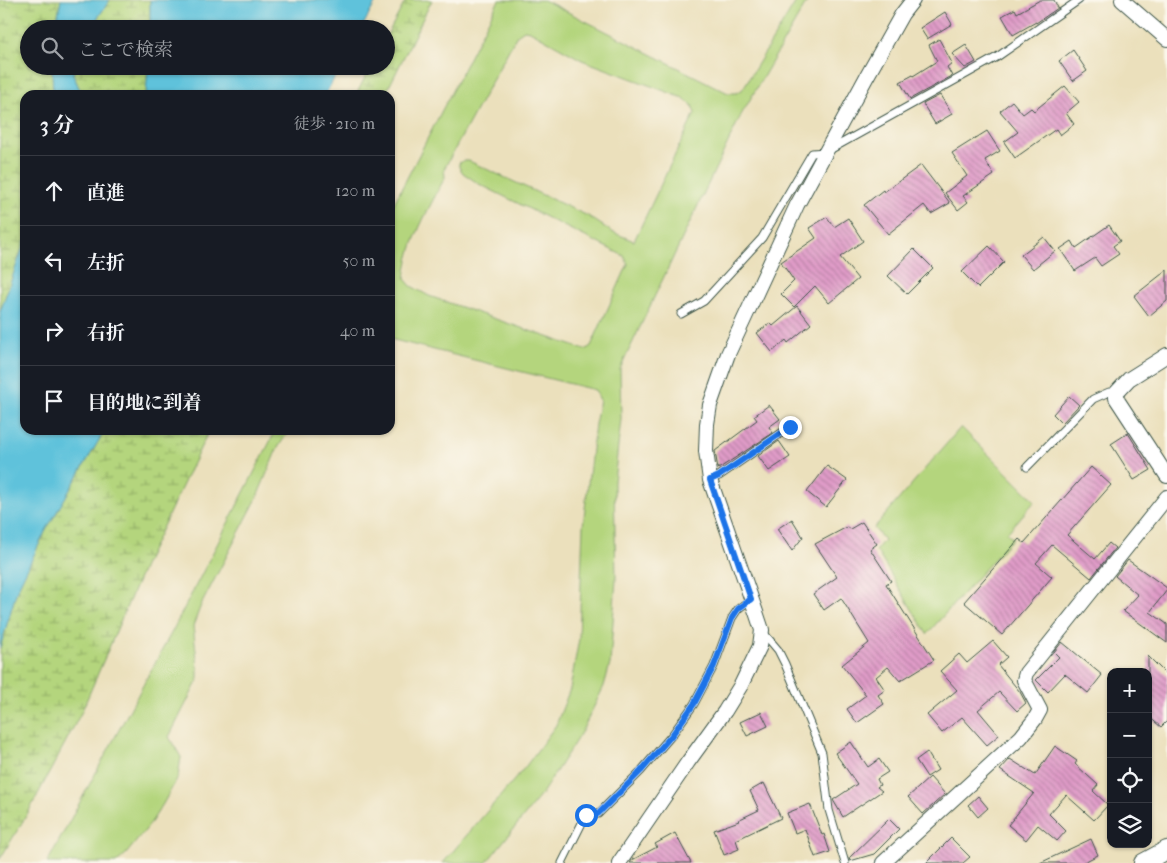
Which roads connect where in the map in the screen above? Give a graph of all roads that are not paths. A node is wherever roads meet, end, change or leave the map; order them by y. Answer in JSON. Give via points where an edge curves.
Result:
{"nodes":[{"id":1,"x":913,"y":0,"type":"edge"},
{"id":2,"x":1079,"y":0,"type":"edge"},
{"id":3,"x":1122,"y":0,"type":"edge"},
{"id":4,"x":1167,"y":39,"type":"edge"},
{"id":5,"x":826,"y":152,"type":"junction"},
{"id":6,"x":682,"y":314,"type":"dead end"},
{"id":7,"x":1167,"y":354,"type":"edge"},
{"id":8,"x":1116,"y":392,"type":"junction"},
{"id":9,"x":790,"y":427,"type":"dead end"},
{"id":10,"x":1027,"y":467,"type":"dead end"},
{"id":11,"x":1167,"y":476,"type":"edge"},
{"id":12,"x":710,"y":480,"type":"junction"},
{"id":13,"x":1167,"y":497,"type":"edge"},
{"id":14,"x":751,"y":599,"type":"junction"},
{"id":15,"x":762,"y":630,"type":"junction"},
{"id":16,"x":1167,"y":850,"type":"edge"},
{"id":17,"x":562,"y":863,"type":"edge"},
{"id":18,"x":619,"y":863,"type":"edge"},
{"id":19,"x":845,"y":863,"type":"edge"},
{"id":20,"x":883,"y":863,"type":"edge"},
{"id":21,"x":1143,"y":863,"type":"edge"}],
"edges":[{"from":1,"to":5,"type":"street","via":[[902,14]]},
{"from":2,"to":5,"type":"lane","via":[[997,57]]},
{"from":3,"to":4,"type":"street"},
{"from":5,"to":6,"type":"lane","via":[[812,153],[762,238],[704,301]]},
{"from":5,"to":12,"type":"street","via":[[745,313],[716,385],[707,424]]},
{"from":7,"to":8,"type":"street","via":[[1129,379]]},
{"from":8,"to":10,"type":"lane","via":[[1093,400]]},
{"from":8,"to":11,"type":"street","via":[[1118,403]]},
{"from":9,"to":12,"type":"lane"},
{"from":12,"to":14,"type":"street"},
{"from":13,"to":20,"type":"street","via":[[1026,672],[1024,680],[1040,710],[1021,737]]},
{"from":14,"to":15,"type":"street"},
{"from":14,"to":17,"type":"lane","via":[[732,618],[714,666],[694,704],[672,735],[598,814],[586,815]]},
{"from":15,"to":18,"type":"street","via":[[760,646],[729,705]]},
{"from":15,"to":19,"type":"lane","via":[[785,664],[822,753],[829,810]]},
{"from":16,"to":21,"type":"street"}]}
